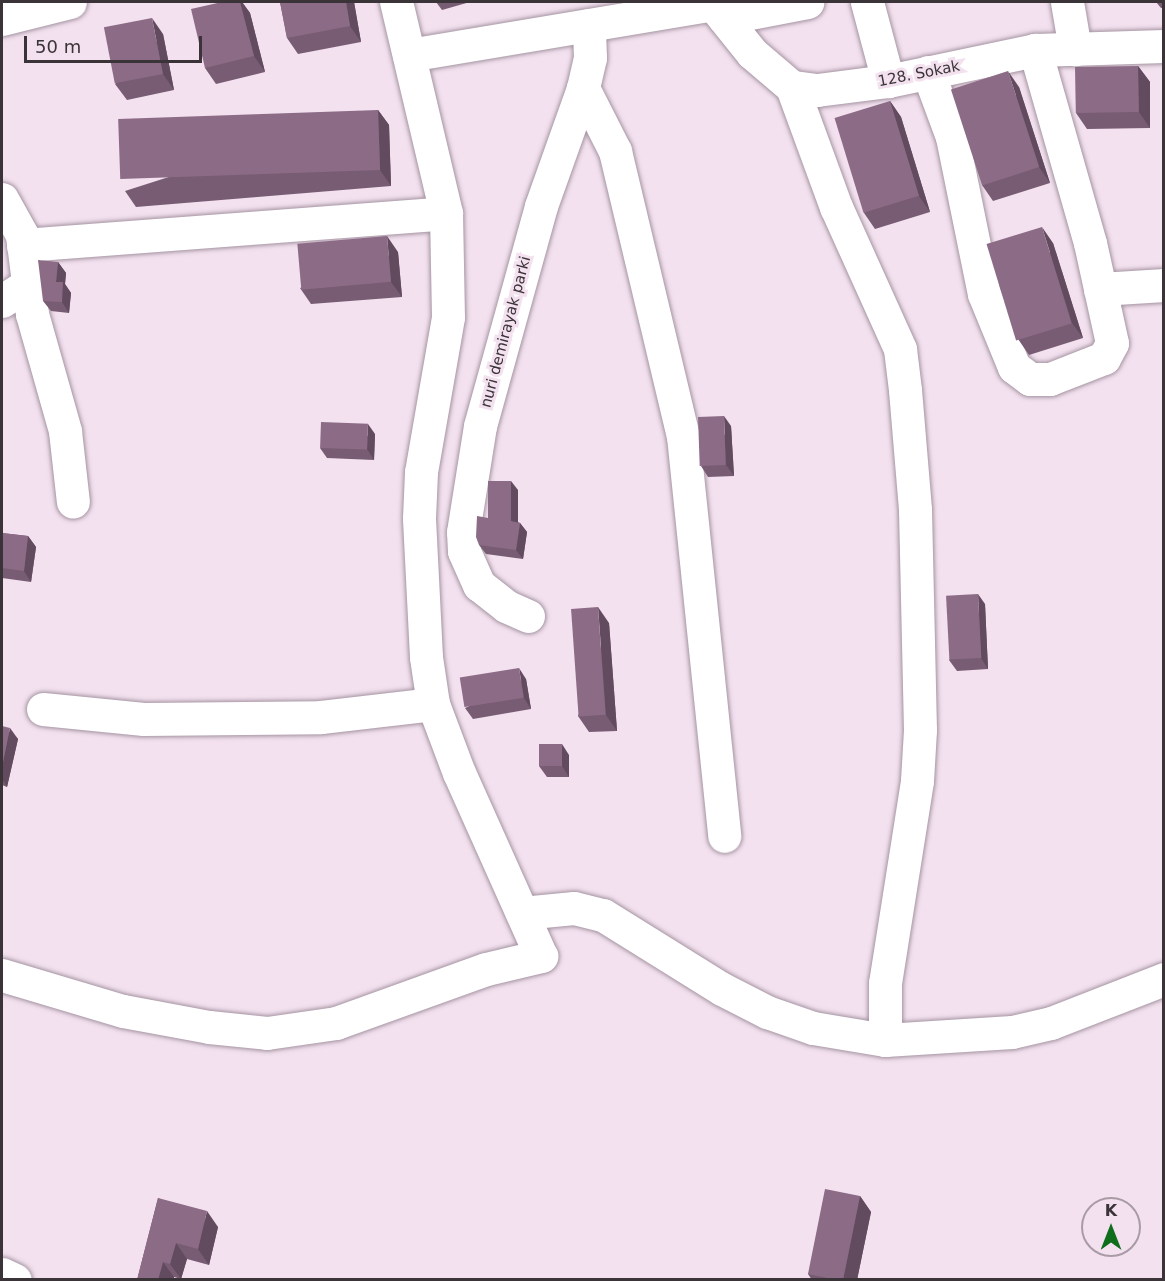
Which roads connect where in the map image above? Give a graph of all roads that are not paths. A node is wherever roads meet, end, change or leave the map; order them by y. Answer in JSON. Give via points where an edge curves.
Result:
{"nodes":[{"id":1,"x":70,"y":2,"type":"edge"},
{"id":2,"x":396,"y":2,"type":"edge"},
{"id":3,"x":807,"y":2,"type":"edge"},
{"id":4,"x":867,"y":2,"type":"edge"},
{"id":5,"x":1067,"y":2,"type":"edge"},
{"id":6,"x":716,"y":8,"type":"edge"},
{"id":7,"x":2,"y":19,"type":"edge"},
{"id":8,"x":589,"y":25,"type":"junction"},
{"id":9,"x":1164,"y":46,"type":"edge"},
{"id":10,"x":1075,"y":49,"type":"junction"},
{"id":11,"x":1035,"y":50,"type":"junction"},
{"id":12,"x":409,"y":55,"type":"junction"},
{"id":13,"x":928,"y":72,"type":"junction"},
{"id":14,"x":888,"y":81,"type":"junction"},
{"id":15,"x":792,"y":87,"type":"junction"},
{"id":16,"x":582,"y":88,"type":"junction"},
{"id":17,"x":2,"y":199,"type":"edge"},
{"id":18,"x":446,"y":213,"type":"junction"},
{"id":19,"x":23,"y":245,"type":"junction"},
{"id":20,"x":1164,"y":285,"type":"edge"},
{"id":21,"x":1100,"y":289,"type":"junction"},
{"id":22,"x":15,"y":292,"type":"edge"},
{"id":23,"x":73,"y":502,"type":"dead end"},
{"id":24,"x":528,"y":616,"type":"dead end"},
{"id":25,"x":433,"y":704,"type":"junction"},
{"id":26,"x":43,"y":709,"type":"dead end"},
{"id":27,"x":724,"y":836,"type":"dead end"},
{"id":28,"x":522,"y":913,"type":"junction"},
{"id":29,"x":2,"y":975,"type":"edge"},
{"id":30,"x":1164,"y":979,"type":"edge"},
{"id":31,"x":885,"y":1040,"type":"junction"},
{"id":32,"x":2,"y":1274,"type":"edge"},
{"id":33,"x":15,"y":1280,"type":"edge"}],
"edges":[{"from":1,"to":7,"type":"street"},
{"from":2,"to":12,"type":"street"},
{"from":3,"to":6,"type":"street"},
{"from":4,"to":14,"type":"street"},
{"from":5,"to":10,"type":"street"},
{"from":6,"to":8,"type":"street"},
{"from":6,"to":15,"type":"street","via":[[752,53]]},
{"from":8,"to":12,"type":"street"},
{"from":8,"to":16,"type":"street","name":"nuri demirayak parki","via":[[590,58]]},
{"from":9,"to":10,"type":"street","name":"128. Sokak"},
{"from":10,"to":11,"type":"street","name":"128. Sokak"},
{"from":11,"to":13,"type":"street","name":"128. Sokak"},
{"from":11,"to":21,"type":"street"},
{"from":12,"to":18,"type":"street"},
{"from":13,"to":14,"type":"street","name":"128. Sokak"},
{"from":13,"to":21,"type":"street","via":[[952,137],[984,294],[1014,367],[1030,379],[1050,379],[1104,358],[1112,344]]},
{"from":14,"to":15,"type":"street","name":"128. Sokak","via":[[817,90]]},
{"from":15,"to":31,"type":"street","via":[[836,207],[900,349],[905,390],[915,510],[920,730],[917,781],[885,983]]},
{"from":16,"to":24,"type":"street","name":"nuri demirayak parki","via":[[541,206],[480,426],[463,532],[464,551],[479,585],[506,606]]},
{"from":16,"to":27,"type":"street","via":[[615,151],[683,436]]},
{"from":17,"to":19,"type":"street","via":[[22,235]]},
{"from":18,"to":19,"type":"street"},
{"from":18,"to":25,"type":"street","via":[[447,317],[421,472],[420,599]]},
{"from":19,"to":22,"type":"street"},
{"from":20,"to":21,"type":"street"},
{"from":22,"to":23,"type":"street","via":[[32,314],[65,431]]},
{"from":25,"to":26,"type":"street","via":[[321,717],[144,719]]},
{"from":25,"to":28,"type":"street","via":[[459,773]]},
{"from":28,"to":29,"type":"street","via":[[541,956],[486,969],[336,1023],[267,1033],[123,1011]]},
{"from":28,"to":31,"type":"street","via":[[574,908],[603,915],[722,989],[767,1012],[813,1028]]},
{"from":30,"to":31,"type":"street","via":[[1091,1010],[1032,1027]]},
{"from":32,"to":33,"type":"street"}]}
